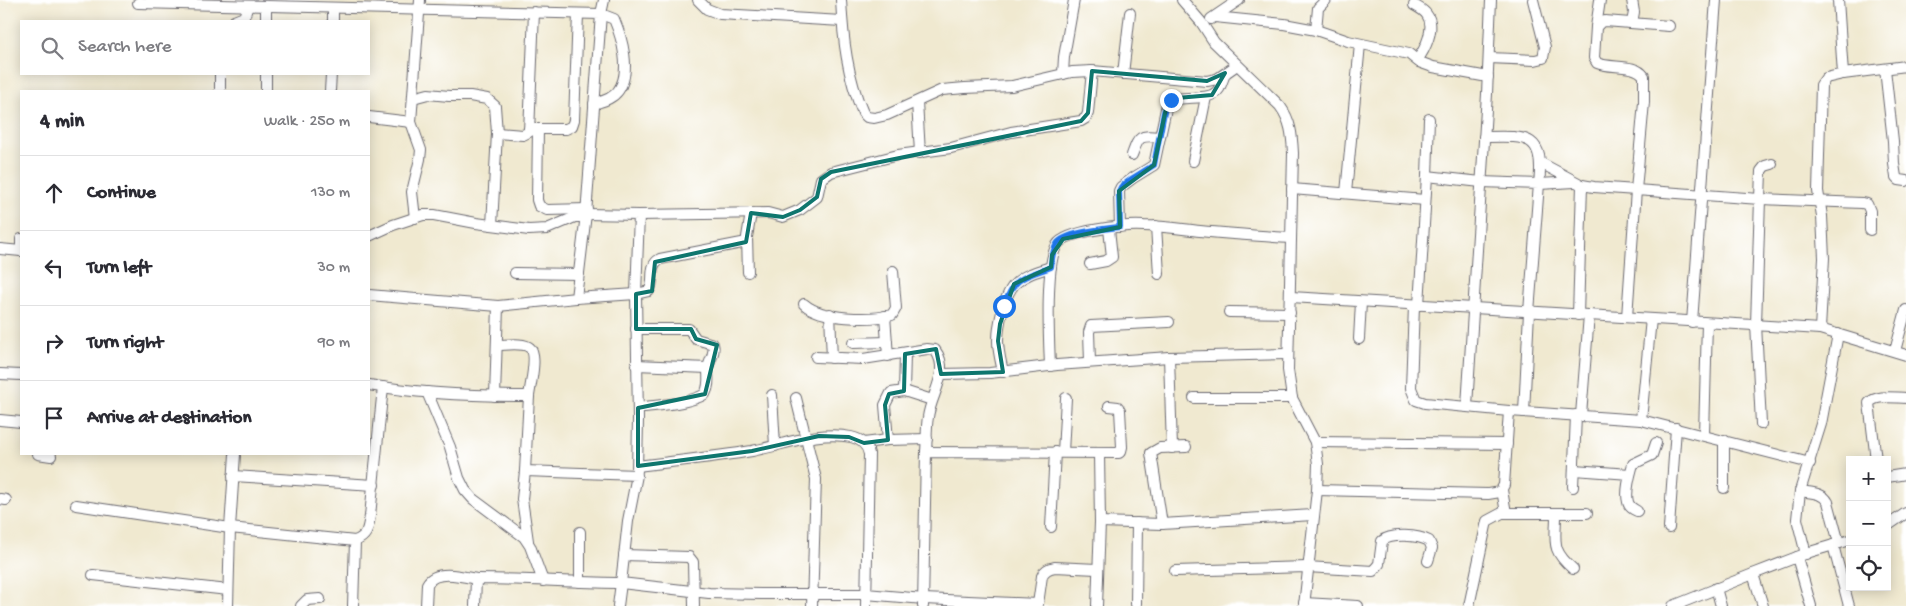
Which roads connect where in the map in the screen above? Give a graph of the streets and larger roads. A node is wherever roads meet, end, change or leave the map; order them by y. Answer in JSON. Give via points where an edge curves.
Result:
{"nodes":[{"id":1,"x":604,"y":0,"type":"edge"},
{"id":2,"x":698,"y":0,"type":"edge"},
{"id":3,"x":841,"y":0,"type":"edge"},
{"id":4,"x":1074,"y":0,"type":"edge"},
{"id":5,"x":1182,"y":0,"type":"edge"},
{"id":6,"x":1239,"y":0,"type":"edge"},
{"id":7,"x":1326,"y":0,"type":"edge"},
{"id":8,"x":1491,"y":0,"type":"edge"},
{"id":9,"x":1532,"y":0,"type":"edge"},
{"id":10,"x":1600,"y":0,"type":"edge"},
{"id":11,"x":1632,"y":0,"type":"edge"},
{"id":12,"x":1716,"y":0,"type":"edge"},
{"id":13,"x":1838,"y":0,"type":"edge"},
{"id":14,"x":138,"y":3,"type":"dead end"},
{"id":15,"x":252,"y":4,"type":"edge"},
{"id":16,"x":420,"y":5,"type":"edge"},
{"id":17,"x":1414,"y":5,"type":"dead end"},
{"id":18,"x":266,"y":6,"type":"junction"},
{"id":19,"x":333,"y":8,"type":"junction"},
{"id":20,"x":534,"y":12,"type":"junction"},
{"id":21,"x":578,"y":14,"type":"junction"},
{"id":22,"x":601,"y":14,"type":"junction"},
{"id":23,"x":1130,"y":14,"type":"dead end"},
{"id":24,"x":1215,"y":17,"type":"junction"},
{"id":25,"x":236,"y":20,"type":"edge"},
{"id":26,"x":266,"y":20,"type":"edge"},
{"id":27,"x":333,"y":20,"type":"edge"},
{"id":28,"x":842,"y":21,"type":"junction"},
{"id":29,"x":1201,"y":22,"type":"junction"},
{"id":30,"x":1632,"y":23,"type":"junction"},
{"id":31,"x":1669,"y":26,"type":"dead end"},
{"id":32,"x":1596,"y":27,"type":"junction"},
{"id":33,"x":1316,"y":30,"type":"junction"},
{"id":34,"x":1360,"y":44,"type":"junction"},
{"id":35,"x":1489,"y":58,"type":"junction"},
{"id":36,"x":1417,"y":60,"type":"junction"},
{"id":37,"x":1237,"y":65,"type":"junction"},
{"id":38,"x":1906,"y":66,"type":"edge"},
{"id":39,"x":1885,"y":69,"type":"junction"},
{"id":40,"x":1092,"y":71,"type":"junction"},
{"id":41,"x":1225,"y":73,"type":"junction"},
{"id":42,"x":1064,"y":74,"type":"junction"},
{"id":43,"x":1123,"y":74,"type":"junction"},
{"id":44,"x":1843,"y":74,"type":"junction"},
{"id":45,"x":220,"y":75,"type":"edge"},
{"id":46,"x":266,"y":75,"type":"edge"},
{"id":47,"x":331,"y":75,"type":"edge"},
{"id":48,"x":1488,"y":77,"type":"junction"},
{"id":49,"x":220,"y":90,"type":"edge"},
{"id":50,"x":266,"y":90,"type":"edge"},
{"id":51,"x":330,"y":90,"type":"edge"},
{"id":52,"x":1206,"y":97,"type":"junction"},
{"id":53,"x":413,"y":98,"type":"junction"},
{"id":54,"x":917,"y":102,"type":"junction"},
{"id":55,"x":594,"y":104,"type":"junction"},
{"id":56,"x":370,"y":117,"type":"edge"},
{"id":57,"x":1429,"y":119,"type":"dead end"},
{"id":58,"x":411,"y":122,"type":"junction"},
{"id":59,"x":534,"y":129,"type":"junction"},
{"id":60,"x":498,"y":133,"type":"junction"},
{"id":61,"x":1160,"y":137,"type":"junction"},
{"id":62,"x":1484,"y":137,"type":"junction"},
{"id":63,"x":920,"y":153,"type":"junction"},
{"id":64,"x":1132,"y":155,"type":"dead end"},
{"id":65,"x":1194,"y":161,"type":"dead end"},
{"id":66,"x":1541,"y":163,"type":"junction"},
{"id":67,"x":1772,"y":164,"type":"dead end"},
{"id":68,"x":1427,"y":176,"type":"junction"},
{"id":69,"x":1906,"y":181,"type":"edge"},
{"id":70,"x":1481,"y":182,"type":"junction"},
{"id":71,"x":1579,"y":183,"type":"junction"},
{"id":72,"x":1539,"y":184,"type":"junction"},
{"id":73,"x":1292,"y":189,"type":"junction"},
{"id":74,"x":1636,"y":190,"type":"junction"},
{"id":75,"x":1346,"y":193,"type":"junction"},
{"id":76,"x":1701,"y":194,"type":"junction"},
{"id":77,"x":1760,"y":199,"type":"junction"},
{"id":78,"x":1425,"y":200,"type":"junction"},
{"id":79,"x":1819,"y":200,"type":"junction"},
{"id":80,"x":751,"y":213,"type":"junction"},
{"id":81,"x":586,"y":214,"type":"junction"},
{"id":82,"x":639,"y":215,"type":"junction"},
{"id":83,"x":415,"y":218,"type":"junction"},
{"id":84,"x":492,"y":225,"type":"junction"},
{"id":85,"x":1156,"y":226,"type":"junction"},
{"id":86,"x":1114,"y":228,"type":"junction"},
{"id":87,"x":1870,"y":230,"type":"dead end"},
{"id":88,"x":370,"y":236,"type":"edge"},
{"id":89,"x":1291,"y":238,"type":"junction"},
{"id":90,"x":747,"y":242,"type":"junction"},
{"id":91,"x":0,"y":249,"type":"edge"},
{"id":92,"x":20,"y":251,"type":"edge"},
{"id":93,"x":1090,"y":264,"type":"dead end"},
{"id":94,"x":1051,"y":267,"type":"junction"},
{"id":95,"x":893,"y":271,"type":"dead end"},
{"id":96,"x":748,"y":272,"type":"dead end"},
{"id":97,"x":515,"y":273,"type":"dead end"},
{"id":98,"x":579,"y":274,"type":"junction"},
{"id":99,"x":1159,"y":274,"type":"dead end"},
{"id":100,"x":636,"y":294,"type":"junction"},
{"id":101,"x":370,"y":295,"type":"edge"},
{"id":102,"x":1291,"y":297,"type":"junction"},
{"id":103,"x":576,"y":298,"type":"junction"},
{"id":104,"x":1361,"y":302,"type":"junction"},
{"id":105,"x":804,"y":304,"type":"dead end"},
{"id":106,"x":1417,"y":305,"type":"junction"},
{"id":107,"x":498,"y":306,"type":"junction"},
{"id":108,"x":1473,"y":308,"type":"junction"},
{"id":109,"x":1906,"y":310,"type":"edge"},
{"id":110,"x":1229,"y":312,"type":"dead end"},
{"id":111,"x":1529,"y":312,"type":"junction"},
{"id":112,"x":1290,"y":313,"type":"junction"},
{"id":113,"x":830,"y":314,"type":"junction"},
{"id":114,"x":1578,"y":315,"type":"junction"},
{"id":115,"x":885,"y":316,"type":"junction"},
{"id":116,"x":1590,"y":316,"type":"junction"},
{"id":117,"x":1627,"y":317,"type":"junction"},
{"id":118,"x":1651,"y":319,"type":"junction"},
{"id":119,"x":1168,"y":322,"type":"dead end"},
{"id":120,"x":1692,"y":322,"type":"junction"},
{"id":121,"x":1707,"y":323,"type":"junction"},
{"id":122,"x":1756,"y":324,"type":"junction"},
{"id":123,"x":636,"y":329,"type":"junction"},
{"id":124,"x":1820,"y":329,"type":"junction"},
{"id":125,"x":1838,"y":334,"type":"junction"},
{"id":126,"x":1359,"y":340,"type":"dead end"},
{"id":127,"x":887,"y":342,"type":"junction"},
{"id":128,"x":853,"y":343,"type":"dead end"},
{"id":129,"x":498,"y":345,"type":"junction"},
{"id":130,"x":1895,"y":351,"type":"junction"},
{"id":131,"x":905,"y":354,"type":"junction"},
{"id":132,"x":1287,"y":354,"type":"junction"},
{"id":133,"x":1906,"y":355,"type":"edge"},
{"id":134,"x":888,"y":356,"type":"junction"},
{"id":135,"x":816,"y":357,"type":"dead end"},
{"id":136,"x":1169,"y":357,"type":"junction"},
{"id":137,"x":832,"y":358,"type":"junction"},
{"id":138,"x":1090,"y":362,"type":"junction"},
{"id":139,"x":636,"y":365,"type":"junction"},
{"id":140,"x":1050,"y":366,"type":"junction"},
{"id":141,"x":708,"y":368,"type":"junction"},
{"id":142,"x":1004,"y":372,"type":"junction"},
{"id":143,"x":0,"y":374,"type":"edge"},
{"id":144,"x":941,"y":374,"type":"junction"},
{"id":145,"x":20,"y":375,"type":"edge"},
{"id":146,"x":370,"y":385,"type":"edge"},
{"id":147,"x":383,"y":387,"type":"junction"},
{"id":148,"x":427,"y":392,"type":"junction"},
{"id":149,"x":904,"y":392,"type":"junction"},
{"id":150,"x":772,"y":395,"type":"dead end"},
{"id":151,"x":495,"y":396,"type":"junction"},
{"id":152,"x":529,"y":396,"type":"junction"},
{"id":153,"x":796,"y":398,"type":"dead end"},
{"id":154,"x":1066,"y":398,"type":"dead end"},
{"id":155,"x":1194,"y":398,"type":"dead end"},
{"id":156,"x":1292,"y":398,"type":"junction"},
{"id":157,"x":1906,"y":398,"type":"edge"},
{"id":158,"x":932,"y":400,"type":"junction"},
{"id":159,"x":1110,"y":406,"type":"dead end"},
{"id":160,"x":1467,"y":406,"type":"junction"},
{"id":161,"x":638,"y":408,"type":"junction"},
{"id":162,"x":1509,"y":411,"type":"junction"},
{"id":163,"x":1524,"y":412,"type":"junction"},
{"id":164,"x":1579,"y":415,"type":"junction"},
{"id":165,"x":0,"y":420,"type":"edge"},
{"id":166,"x":1641,"y":420,"type":"junction"},
{"id":167,"x":20,"y":422,"type":"edge"},
{"id":168,"x":1761,"y":424,"type":"dead end"},
{"id":169,"x":1676,"y":428,"type":"junction"},
{"id":170,"x":1704,"y":435,"type":"junction"},
{"id":171,"x":807,"y":439,"type":"junction"},
{"id":172,"x":927,"y":439,"type":"junction"},
{"id":173,"x":888,"y":440,"type":"junction"},
{"id":174,"x":1724,"y":440,"type":"junction"},
{"id":175,"x":1315,"y":442,"type":"junction"},
{"id":176,"x":864,"y":443,"type":"junction"},
{"id":177,"x":1656,"y":443,"type":"dead end"},
{"id":178,"x":1507,"y":444,"type":"junction"},
{"id":179,"x":775,"y":446,"type":"junction"},
{"id":180,"x":1186,"y":447,"type":"dead end"},
{"id":181,"x":1172,"y":448,"type":"junction"},
{"id":182,"x":926,"y":452,"type":"junction"},
{"id":183,"x":1058,"y":452,"type":"junction"},
{"id":184,"x":1099,"y":453,"type":"junction"},
{"id":185,"x":45,"y":455,"type":"edge"},
{"id":186,"x":235,"y":455,"type":"edge"},
{"id":187,"x":52,"y":456,"type":"dead end"},
{"id":188,"x":1876,"y":456,"type":"edge"},
{"id":189,"x":1810,"y":463,"type":"junction"},
{"id":190,"x":637,"y":470,"type":"junction"},
{"id":191,"x":1574,"y":470,"type":"junction"},
{"id":192,"x":525,"y":471,"type":"junction"},
{"id":193,"x":1630,"y":474,"type":"junction"},
{"id":194,"x":1906,"y":474,"type":"edge"},
{"id":195,"x":233,"y":476,"type":"junction"},
{"id":196,"x":1891,"y":476,"type":"edge"},
{"id":197,"x":374,"y":485,"type":"junction"},
{"id":198,"x":1572,"y":487,"type":"dead end"},
{"id":199,"x":1724,"y":488,"type":"dead end"},
{"id":200,"x":1317,"y":490,"type":"junction"},
{"id":201,"x":1502,"y":490,"type":"junction"},
{"id":202,"x":1800,"y":491,"type":"junction"},
{"id":203,"x":76,"y":505,"type":"dead end"},
{"id":204,"x":1637,"y":511,"type":"dead end"},
{"id":205,"x":1587,"y":513,"type":"dead end"},
{"id":206,"x":1906,"y":513,"type":"edge"},
{"id":207,"x":1506,"y":514,"type":"junction"},
{"id":208,"x":1556,"y":514,"type":"junction"},
{"id":209,"x":1313,"y":515,"type":"junction"},
{"id":210,"x":1100,"y":522,"type":"junction"},
{"id":211,"x":1137,"y":523,"type":"junction"},
{"id":212,"x":1891,"y":523,"type":"edge"},
{"id":213,"x":1162,"y":524,"type":"junction"},
{"id":214,"x":1051,"y":527,"type":"dead end"},
{"id":215,"x":230,"y":528,"type":"junction"},
{"id":216,"x":1669,"y":528,"type":"dead end"},
{"id":217,"x":580,"y":532,"type":"dead end"},
{"id":218,"x":355,"y":541,"type":"junction"},
{"id":219,"x":528,"y":542,"type":"junction"},
{"id":220,"x":1841,"y":543,"type":"edge"},
{"id":221,"x":624,"y":555,"type":"junction"},
{"id":222,"x":1801,"y":556,"type":"junction"},
{"id":223,"x":1428,"y":561,"type":"dead end"},
{"id":224,"x":1307,"y":567,"type":"junction"},
{"id":225,"x":1097,"y":569,"type":"junction"},
{"id":226,"x":1573,"y":569,"type":"dead end"},
{"id":227,"x":1175,"y":571,"type":"dead end"},
{"id":228,"x":1753,"y":574,"type":"junction"},
{"id":229,"x":92,"y":575,"type":"dead end"},
{"id":230,"x":476,"y":578,"type":"junction"},
{"id":231,"x":543,"y":581,"type":"junction"},
{"id":232,"x":580,"y":582,"type":"junction"},
{"id":233,"x":621,"y":583,"type":"junction"},
{"id":234,"x":1716,"y":588,"type":"junction"},
{"id":235,"x":228,"y":590,"type":"junction"},
{"id":236,"x":694,"y":591,"type":"junction"},
{"id":237,"x":812,"y":593,"type":"junction"},
{"id":238,"x":760,"y":594,"type":"junction"},
{"id":239,"x":866,"y":594,"type":"junction"},
{"id":240,"x":320,"y":599,"type":"dead end"},
{"id":241,"x":924,"y":602,"type":"edge"},
{"id":242,"x":984,"y":603,"type":"edge"},
{"id":243,"x":1136,"y":604,"type":"dead end"},
{"id":244,"x":1038,"y":605,"type":"edge"},
{"id":245,"x":1304,"y":605,"type":"edge"},
{"id":246,"x":228,"y":606,"type":"edge"},
{"id":247,"x":301,"y":606,"type":"edge"},
{"id":248,"x":353,"y":606,"type":"edge"},
{"id":249,"x":426,"y":606,"type":"edge"},
{"id":250,"x":475,"y":606,"type":"edge"},
{"id":251,"x":618,"y":606,"type":"edge"},
{"id":252,"x":694,"y":606,"type":"edge"},
{"id":253,"x":760,"y":606,"type":"edge"},
{"id":254,"x":812,"y":606,"type":"edge"},
{"id":255,"x":866,"y":606,"type":"edge"},
{"id":256,"x":1097,"y":606,"type":"edge"},
{"id":257,"x":1358,"y":606,"type":"edge"},
{"id":258,"x":1469,"y":606,"type":"edge"},
{"id":259,"x":1673,"y":606,"type":"edge"},
{"id":260,"x":1721,"y":606,"type":"edge"},
{"id":261,"x":1763,"y":606,"type":"edge"},
{"id":262,"x":1811,"y":606,"type":"edge"},
{"id":263,"x":1849,"y":606,"type":"edge"}],
"edges":[{"from":1,"to":22,"type":"street"},
{"from":2,"to":28,"type":"street","via":[[706,9],[720,14]]},
{"from":3,"to":28,"type":"street"},
{"from":4,"to":42,"type":"street"},
{"from":5,"to":29,"type":"street"},
{"from":6,"to":24,"type":"street"},
{"from":7,"to":33,"type":"street","via":[[1318,8]]},
{"from":8,"to":35,"type":"street"},
{"from":9,"to":35,"type":"street","via":[[1546,47],[1543,58]]},
{"from":10,"to":32,"type":"street"},
{"from":11,"to":30,"type":"street"},
{"from":12,"to":76,"type":"street"},
{"from":13,"to":44,"type":"street"},
{"from":14,"to":15,"type":"street"},
{"from":15,"to":18,"type":"street"},
{"from":15,"to":25,"type":"street","via":[[244,17]]},
{"from":16,"to":19,"type":"street"},
{"from":16,"to":20,"type":"street"},
{"from":16,"to":53,"type":"street"},
{"from":17,"to":36,"type":"street","via":[[1425,12],[1430,22],[1426,46]]},
{"from":18,"to":19,"type":"street"},
{"from":18,"to":26,"type":"street"},
{"from":19,"to":27,"type":"street"},
{"from":20,"to":21,"type":"street"},
{"from":20,"to":59,"type":"street"},
{"from":21,"to":22,"type":"street"},
{"from":21,"to":59,"type":"street","via":[[574,120],[570,128]]},
{"from":22,"to":55,"type":"street"},
{"from":22,"to":55,"type":"street","via":[[614,19],[625,67],[619,90],[608,100]]},
{"from":23,"to":43,"type":"street"},
{"from":24,"to":29,"type":"street"},
{"from":24,"to":33,"type":"street"},
{"from":28,"to":54,"type":"street","via":[[849,74],[855,95],[867,117],[887,116]]},
{"from":29,"to":37,"type":"street","via":[[1214,42]]},
{"from":30,"to":31,"type":"street"},
{"from":30,"to":32,"type":"street","via":[[1605,21]]},
{"from":32,"to":74,"type":"street","via":[[1594,58],[1598,64],[1632,68],[1644,76]]},
{"from":33,"to":34,"type":"street"},
{"from":34,"to":36,"type":"street","via":[[1409,54]]},
{"from":34,"to":75,"type":"street"},
{"from":35,"to":48,"type":"street"},
{"from":36,"to":48,"type":"street","via":[[1433,67]]},
{"from":37,"to":41,"type":"street"},
{"from":37,"to":73,"type":"street","via":[[1280,106],[1289,120]]},
{"from":38,"to":39,"type":"street"},
{"from":39,"to":44,"type":"street"},
{"from":39,"to":69,"type":"street","via":[[1895,172],[1899,180]]},
{"from":40,"to":42,"type":"street"},
{"from":40,"to":43,"type":"street"},
{"from":40,"to":63,"type":"street","via":[[1088,113],[1081,121],[1011,132]]},
{"from":41,"to":43,"type":"street","via":[[1207,81]]},
{"from":41,"to":52,"type":"street","via":[[1219,89]]},
{"from":42,"to":54,"type":"street","via":[[1012,86],[942,90]]},
{"from":44,"to":79,"type":"street","via":[[1826,78],[1821,85]]},
{"from":45,"to":49,"type":"street"},
{"from":46,"to":50,"type":"street"},
{"from":47,"to":51,"type":"street"},
{"from":48,"to":62,"type":"street"},
{"from":52,"to":61,"type":"street","via":[[1177,98],[1167,104]]},
{"from":52,"to":65,"type":"street"},
{"from":53,"to":58,"type":"street"},
{"from":53,"to":60,"type":"street","via":[[428,94],[487,99],[497,110]]},
{"from":54,"to":63,"type":"street"},
{"from":55,"to":81,"type":"street"},
{"from":56,"to":58,"type":"street"},
{"from":57,"to":68,"type":"street"},
{"from":58,"to":83,"type":"street","via":[[421,150],[412,192]]},
{"from":59,"to":60,"type":"street","via":[[523,135]]},
{"from":59,"to":81,"type":"street","via":[[539,206],[547,210]]},
{"from":60,"to":84,"type":"street"},
{"from":61,"to":64,"type":"street","via":[[1141,137]]},
{"from":61,"to":86,"type":"street","via":[[1154,165],[1124,184],[1119,191]]},
{"from":62,"to":66,"type":"street","via":[[1527,139],[1537,148]]},
{"from":62,"to":70,"type":"street"},
{"from":63,"to":80,"type":"street","via":[[898,155],[830,172],[821,179],[817,197],[788,216]]},
{"from":66,"to":71,"type":"street"},
{"from":66,"to":72,"type":"street"},
{"from":67,"to":77,"type":"street","via":[[1761,171]]},
{"from":68,"to":70,"type":"street"},
{"from":68,"to":78,"type":"street"},
{"from":70,"to":72,"type":"street"},
{"from":70,"to":108,"type":"street"},
{"from":71,"to":72,"type":"street"},
{"from":71,"to":74,"type":"street"},
{"from":71,"to":114,"type":"street"},
{"from":72,"to":111,"type":"street"},
{"from":73,"to":75,"type":"street"},
{"from":73,"to":89,"type":"street"},
{"from":74,"to":76,"type":"street"},
{"from":74,"to":117,"type":"street"},
{"from":75,"to":78,"type":"street"},
{"from":76,"to":77,"type":"street"},
{"from":76,"to":120,"type":"street"},
{"from":77,"to":79,"type":"street"},
{"from":77,"to":122,"type":"street"},
{"from":78,"to":106,"type":"street"},
{"from":79,"to":87,"type":"street","via":[[1867,204]]},
{"from":79,"to":124,"type":"street","via":[[1824,258]]},
{"from":80,"to":82,"type":"street"},
{"from":80,"to":90,"type":"street"},
{"from":81,"to":82,"type":"street"},
{"from":81,"to":84,"type":"street","via":[[546,229]]},
{"from":81,"to":98,"type":"street"},
{"from":82,"to":100,"type":"street"},
{"from":83,"to":84,"type":"street","via":[[434,215]]},
{"from":83,"to":88,"type":"street"},
{"from":85,"to":86,"type":"street"},
{"from":85,"to":89,"type":"street"},
{"from":85,"to":99,"type":"street"},
{"from":86,"to":93,"type":"street","via":[[1112,257]]},
{"from":86,"to":94,"type":"street","via":[[1062,239],[1052,254]]},
{"from":89,"to":102,"type":"street"},
{"from":90,"to":96,"type":"street"},
{"from":90,"to":100,"type":"street","via":[[660,259],[653,266],[650,290]]},
{"from":91,"to":92,"type":"street"},
{"from":94,"to":140,"type":"street"},
{"from":94,"to":142,"type":"street","via":[[1023,277],[1009,291],[998,341]]},
{"from":95,"to":115,"type":"street","via":[[896,308],[892,315]]},
{"from":97,"to":98,"type":"street"},
{"from":98,"to":103,"type":"street"},
{"from":100,"to":103,"type":"street"},
{"from":100,"to":123,"type":"street"},
{"from":101,"to":107,"type":"street"},
{"from":102,"to":104,"type":"street"},
{"from":102,"to":112,"type":"street"},
{"from":103,"to":107,"type":"street"},
{"from":104,"to":106,"type":"street"},
{"from":104,"to":126,"type":"street"},
{"from":105,"to":113,"type":"street","via":[[812,310]]},
{"from":106,"to":108,"type":"street"},
{"from":106,"to":160,"type":"street","via":[[1413,394],[1416,400],[1425,403]]},
{"from":107,"to":129,"type":"street"},
{"from":108,"to":111,"type":"street"},
{"from":108,"to":160,"type":"street"},
{"from":109,"to":130,"type":"street"},
{"from":110,"to":112,"type":"street"},
{"from":111,"to":114,"type":"street"},
{"from":111,"to":163,"type":"street"},
{"from":112,"to":132,"type":"street"},
{"from":113,"to":115,"type":"street","via":[[856,318]]},
{"from":113,"to":137,"type":"street"},
{"from":114,"to":116,"type":"street"},
{"from":115,"to":127,"type":"street"},
{"from":116,"to":117,"type":"street"},
{"from":116,"to":164,"type":"street"},
{"from":117,"to":118,"type":"street"},
{"from":118,"to":120,"type":"street"},
{"from":118,"to":166,"type":"street"},
{"from":119,"to":138,"type":"street","via":[[1091,326],[1088,332]]},
{"from":120,"to":121,"type":"street"},
{"from":121,"to":122,"type":"street"},
{"from":121,"to":170,"type":"street"},
{"from":122,"to":124,"type":"street"},
{"from":122,"to":168,"type":"street"},
{"from":123,"to":139,"type":"street"},
{"from":123,"to":141,"type":"street","via":[[689,329],[696,339],[714,347]]},
{"from":124,"to":125,"type":"street"},
{"from":125,"to":130,"type":"street"},
{"from":125,"to":189,"type":"street"},
{"from":127,"to":128,"type":"street"},
{"from":127,"to":134,"type":"street"},
{"from":129,"to":151,"type":"street"},
{"from":129,"to":152,"type":"street","via":[[526,346],[533,352]]},
{"from":130,"to":133,"type":"street"},
{"from":131,"to":134,"type":"street"},
{"from":131,"to":144,"type":"street","via":[[936,350],[942,364]]},
{"from":131,"to":149,"type":"street"},
{"from":132,"to":136,"type":"street"},
{"from":132,"to":156,"type":"street"},
{"from":134,"to":137,"type":"street"},
{"from":135,"to":137,"type":"street"},
{"from":136,"to":138,"type":"street"},
{"from":136,"to":181,"type":"street"},
{"from":138,"to":140,"type":"street"},
{"from":139,"to":141,"type":"street"},
{"from":139,"to":161,"type":"street"},
{"from":140,"to":142,"type":"street"},
{"from":141,"to":161,"type":"street","via":[[708,389],[700,397]]},
{"from":142,"to":144,"type":"street"},
{"from":143,"to":145,"type":"street"},
{"from":144,"to":158,"type":"street"},
{"from":146,"to":147,"type":"street"},
{"from":147,"to":148,"type":"street"},
{"from":147,"to":197,"type":"street"},
{"from":148,"to":151,"type":"street"},
{"from":148,"to":219,"type":"street","via":[[465,490]]},
{"from":149,"to":158,"type":"street"},
{"from":149,"to":173,"type":"street","via":[[891,393],[885,405]]},
{"from":150,"to":179,"type":"street"},
{"from":151,"to":152,"type":"street"},
{"from":152,"to":192,"type":"street"},
{"from":153,"to":171,"type":"street"},
{"from":154,"to":183,"type":"street"},
{"from":155,"to":156,"type":"street"},
{"from":156,"to":175,"type":"street"},
{"from":157,"to":188,"type":"street","via":[[1879,398],[1869,403]]},
{"from":158,"to":172,"type":"street"},
{"from":159,"to":184,"type":"street","via":[[1120,410],[1122,447],[1119,452]]},
{"from":160,"to":162,"type":"street"},
{"from":161,"to":190,"type":"street"},
{"from":162,"to":163,"type":"street"},
{"from":162,"to":178,"type":"street"},
{"from":163,"to":164,"type":"street"},
{"from":164,"to":166,"type":"street"},
{"from":164,"to":191,"type":"street"},
{"from":165,"to":167,"type":"street"},
{"from":166,"to":169,"type":"street"},
{"from":169,"to":170,"type":"street"},
{"from":169,"to":216,"type":"street"},
{"from":170,"to":174,"type":"street"},
{"from":171,"to":176,"type":"street","via":[[841,436]]},
{"from":171,"to":179,"type":"street"},
{"from":171,"to":237,"type":"street","via":[[816,479]]},
{"from":172,"to":173,"type":"street"},
{"from":172,"to":182,"type":"street"},
{"from":173,"to":176,"type":"street"},
{"from":174,"to":189,"type":"street"},
{"from":174,"to":199,"type":"street"},
{"from":175,"to":178,"type":"street"},
{"from":175,"to":200,"type":"street"},
{"from":176,"to":239,"type":"street","via":[[869,454],[870,484]]},
{"from":177,"to":193,"type":"street","via":[[1652,455],[1633,464]]},
{"from":178,"to":201,"type":"street"},
{"from":179,"to":190,"type":"street"},
{"from":180,"to":181,"type":"street"},
{"from":181,"to":213,"type":"street","via":[[1160,448],[1152,454]]},
{"from":182,"to":183,"type":"street"},
{"from":182,"to":241,"type":"street"},
{"from":183,"to":184,"type":"street"},
{"from":183,"to":214,"type":"street"},
{"from":184,"to":210,"type":"street"},
{"from":185,"to":187,"type":"street"},
{"from":186,"to":195,"type":"street"},
{"from":189,"to":202,"type":"street"},
{"from":190,"to":192,"type":"street"},
{"from":190,"to":221,"type":"street"},
{"from":191,"to":193,"type":"street"},
{"from":191,"to":198,"type":"street"},
{"from":192,"to":219,"type":"street","via":[[522,499]]},
{"from":193,"to":204,"type":"street","via":[[1628,502]]},
{"from":194,"to":196,"type":"street"},
{"from":195,"to":197,"type":"street"},
{"from":195,"to":215,"type":"street"},
{"from":197,"to":218,"type":"street","via":[[367,532]]},
{"from":200,"to":201,"type":"street","via":[[1488,494]]},
{"from":200,"to":209,"type":"street"},
{"from":201,"to":207,"type":"street"},
{"from":202,"to":220,"type":"street","via":[[1825,497]]},
{"from":202,"to":222,"type":"street","via":[[1797,520]]},
{"from":203,"to":215,"type":"street"},
{"from":205,"to":208,"type":"street"},
{"from":206,"to":212,"type":"street"},
{"from":207,"to":208,"type":"street"},
{"from":207,"to":258,"type":"street","via":[[1487,521]]},
{"from":208,"to":226,"type":"street","via":[[1557,551]]},
{"from":209,"to":213,"type":"street"},
{"from":209,"to":224,"type":"street"},
{"from":210,"to":211,"type":"street"},
{"from":210,"to":225,"type":"street"},
{"from":211,"to":213,"type":"street"},
{"from":211,"to":243,"type":"street"},
{"from":215,"to":218,"type":"street"},
{"from":215,"to":235,"type":"street"},
{"from":217,"to":232,"type":"street"},
{"from":218,"to":248,"type":"street"},
{"from":219,"to":231,"type":"street"},
{"from":220,"to":222,"type":"street"},
{"from":220,"to":263,"type":"street"},
{"from":221,"to":233,"type":"street"},
{"from":221,"to":236,"type":"street","via":[[689,557],[693,562]]},
{"from":222,"to":228,"type":"street"},
{"from":222,"to":262,"type":"street"},
{"from":223,"to":224,"type":"street","via":[[1432,548],[1429,541],[1393,536],[1382,541],[1379,564],[1373,570]]},
{"from":224,"to":227,"type":"street"},
{"from":224,"to":245,"type":"street"},
{"from":225,"to":244,"type":"street","via":[[1049,568],[1043,572]]},
{"from":225,"to":256,"type":"street"},
{"from":228,"to":234,"type":"street"},
{"from":228,"to":261,"type":"street"},
{"from":229,"to":235,"type":"street"},
{"from":230,"to":231,"type":"street"},
{"from":230,"to":249,"type":"street","via":[[434,577],[427,584]]},
{"from":230,"to":250,"type":"street"},
{"from":231,"to":232,"type":"street"},
{"from":232,"to":233,"type":"street"},
{"from":233,"to":236,"type":"street"},
{"from":233,"to":251,"type":"street"},
{"from":234,"to":259,"type":"street"},
{"from":234,"to":260,"type":"street"},
{"from":235,"to":246,"type":"street"},
{"from":236,"to":238,"type":"street"},
{"from":236,"to":252,"type":"street"},
{"from":237,"to":238,"type":"street"},
{"from":237,"to":239,"type":"street"},
{"from":237,"to":254,"type":"street"},
{"from":238,"to":253,"type":"street"},
{"from":239,"to":241,"type":"street"},
{"from":239,"to":255,"type":"street"},
{"from":240,"to":247,"type":"street","via":[[307,600]]},
{"from":241,"to":242,"type":"street"},
{"from":242,"to":244,"type":"street"},
{"from":245,"to":257,"type":"street"}]}
